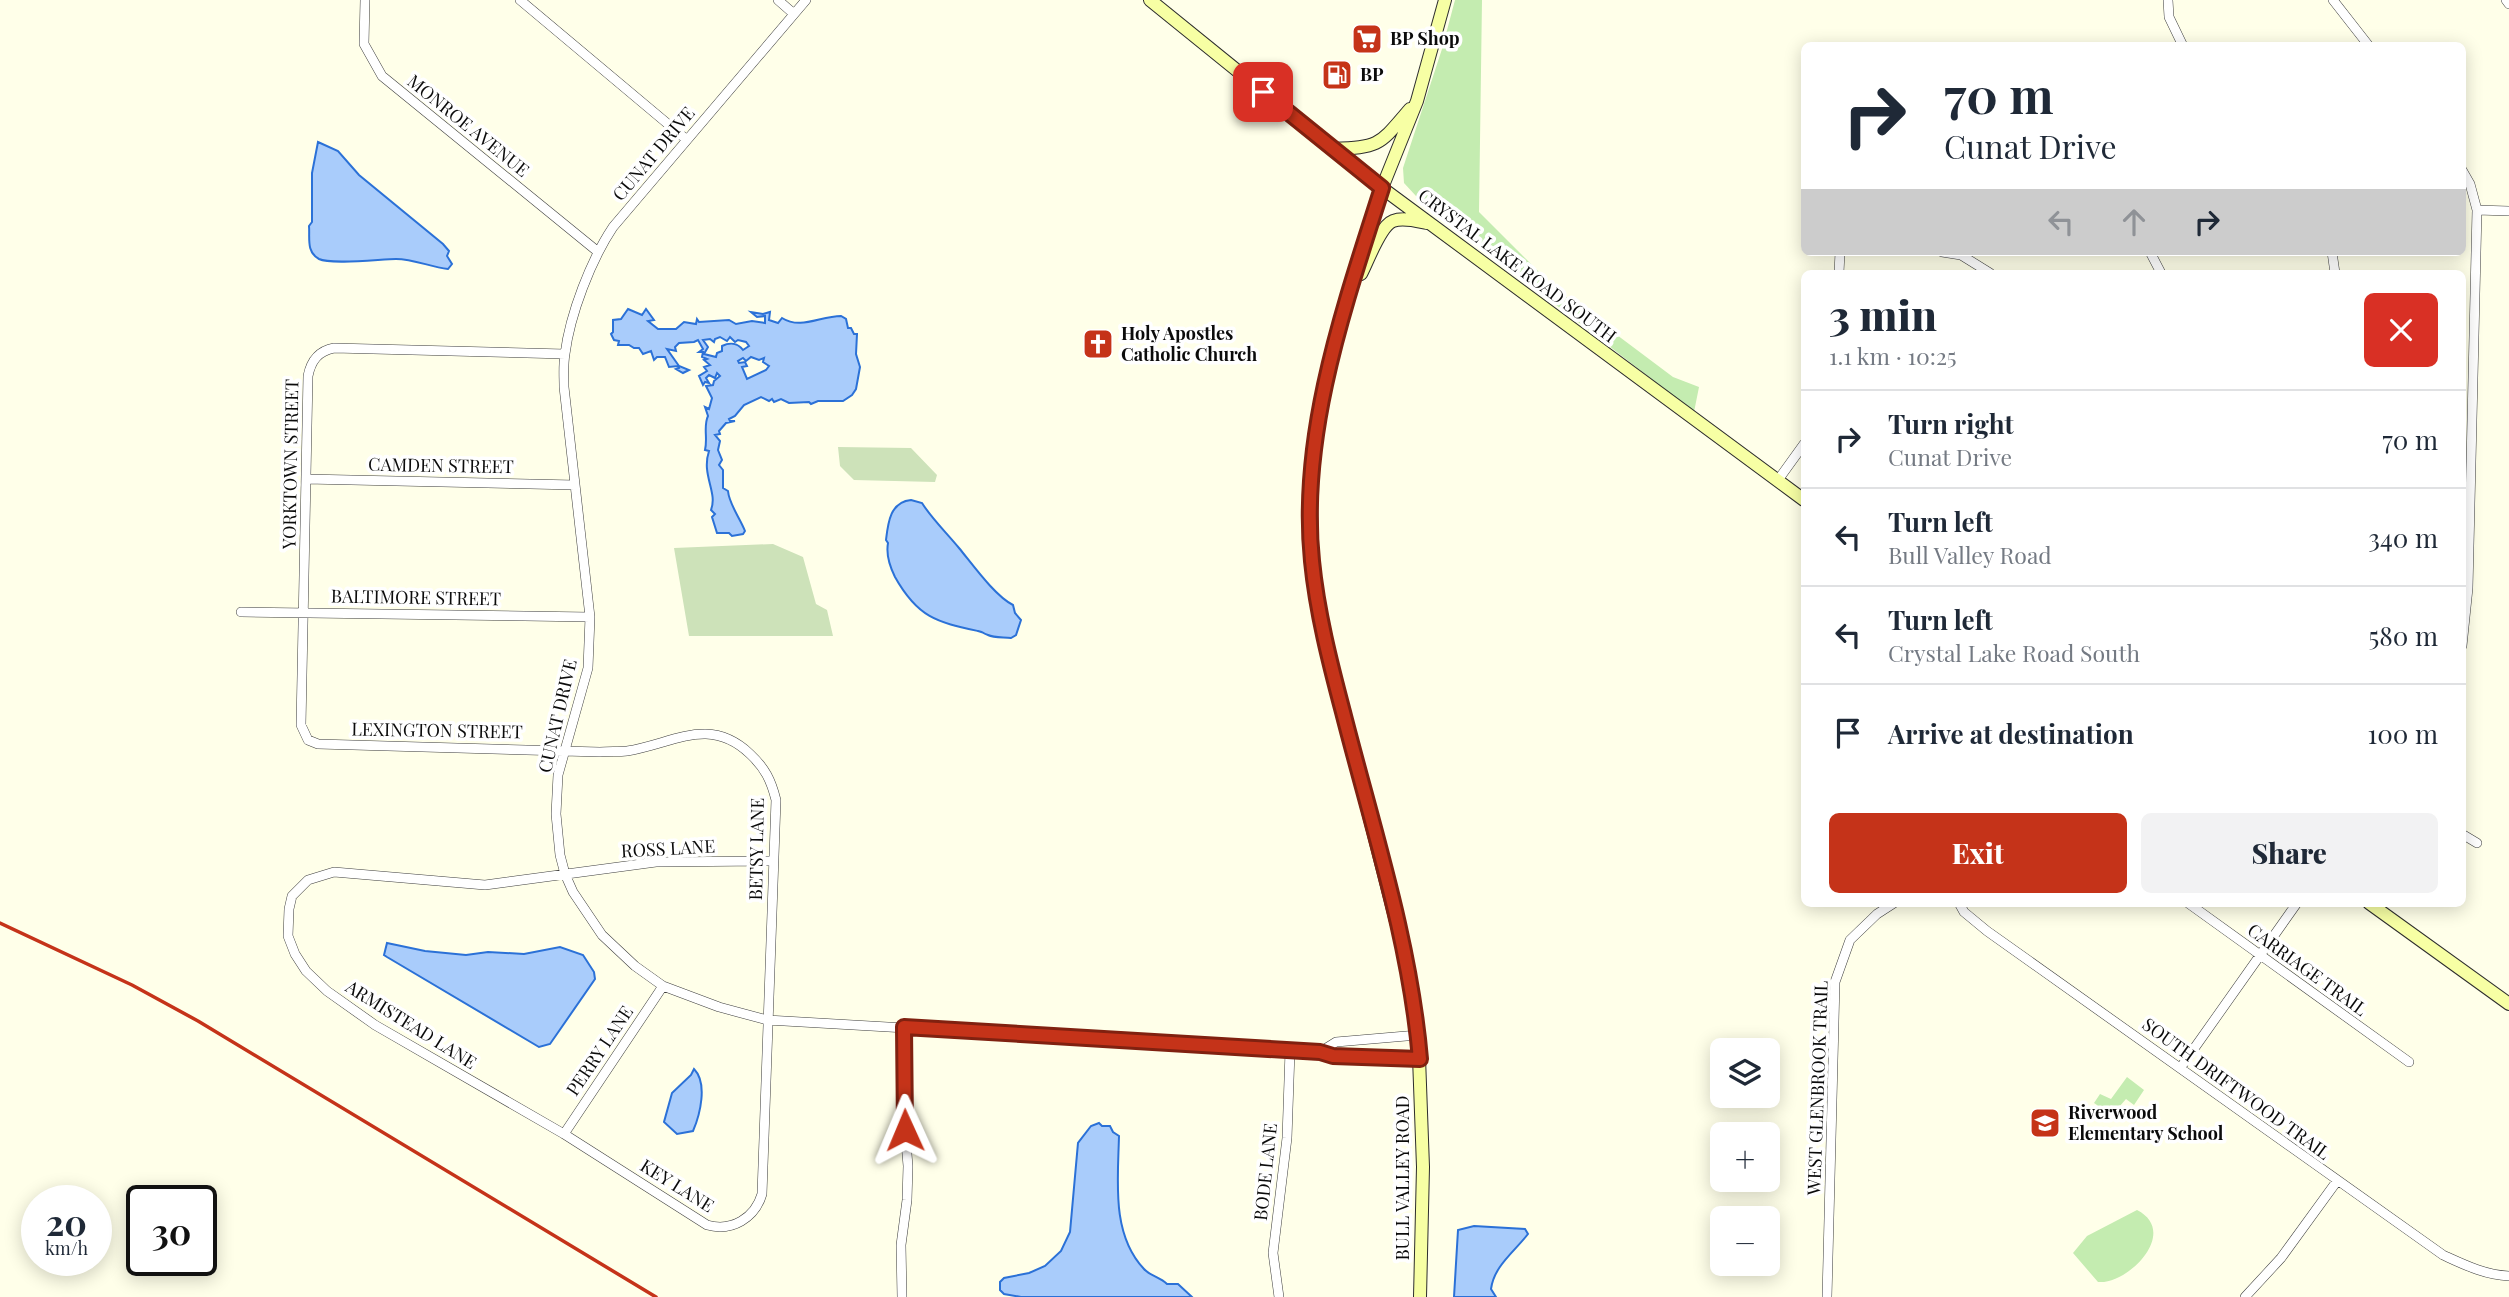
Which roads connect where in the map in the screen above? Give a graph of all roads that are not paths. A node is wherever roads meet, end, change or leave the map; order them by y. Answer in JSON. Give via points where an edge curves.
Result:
{"nodes":[{"id":1,"x":365,"y":0,"type":"edge"},
{"id":2,"x":520,"y":0,"type":"edge"},
{"id":3,"x":778,"y":0,"type":"edge"},
{"id":4,"x":806,"y":0,"type":"edge"},
{"id":5,"x":1150,"y":0,"type":"edge"},
{"id":6,"x":1445,"y":0,"type":"edge"},
{"id":7,"x":2168,"y":0,"type":"edge"},
{"id":8,"x":2333,"y":0,"type":"edge"},
{"id":9,"x":2506,"y":0,"type":"edge"},
{"id":10,"x":2509,"y":4,"type":"edge"},
{"id":11,"x":794,"y":14,"type":"junction"},
{"id":12,"x":2181,"y":42,"type":"edge"},
{"id":13,"x":2366,"y":42,"type":"edge"},
{"id":14,"x":1417,"y":101,"type":"junction"},
{"id":15,"x":687,"y":140,"type":"junction"},
{"id":16,"x":1333,"y":149,"type":"junction"},
{"id":17,"x":2466,"y":177,"type":"edge"},
{"id":18,"x":1382,"y":188,"type":"junction"},
{"id":19,"x":2477,"y":210,"type":"junction"},
{"id":20,"x":2509,"y":211,"type":"edge"},
{"id":21,"x":1430,"y":224,"type":"junction"},
{"id":22,"x":597,"y":251,"type":"junction"},
{"id":23,"x":1963,"y":256,"type":"edge"},
{"id":24,"x":1985,"y":270,"type":"edge"},
{"id":25,"x":1345,"y":305,"type":"junction"},
{"id":26,"x":565,"y":354,"type":"junction"},
{"id":27,"x":1801,"y":448,"type":"edge"},
{"id":28,"x":306,"y":479,"type":"junction"},
{"id":29,"x":1778,"y":480,"type":"junction"},
{"id":30,"x":575,"y":485,"type":"junction"},
{"id":31,"x":1801,"y":498,"type":"edge"},
{"id":32,"x":2466,"y":556,"type":"edge"},
{"id":33,"x":241,"y":612,"type":"dead end"},
{"id":34,"x":303,"y":612,"type":"junction"},
{"id":35,"x":590,"y":617,"type":"junction"},
{"id":36,"x":308,"y":740,"type":"joint"},
{"id":37,"x":565,"y":750,"type":"junction"},
{"id":38,"x":2466,"y":836,"type":"edge"},
{"id":39,"x":2477,"y":843,"type":"dead end"},
{"id":40,"x":774,"y":861,"type":"junction"},
{"id":41,"x":565,"y":874,"type":"junction"},
{"id":42,"x":1888,"y":907,"type":"edge"},
{"id":43,"x":1961,"y":907,"type":"edge"},
{"id":44,"x":2193,"y":907,"type":"edge"},
{"id":45,"x":2294,"y":907,"type":"edge"},
{"id":46,"x":2375,"y":907,"type":"edge"},
{"id":47,"x":2260,"y":956,"type":"junction"},
{"id":48,"x":663,"y":986,"type":"junction"},
{"id":49,"x":2509,"y":1004,"type":"edge"},
{"id":50,"x":767,"y":1020,"type":"junction"},
{"id":51,"x":904,"y":1027,"type":"junction"},
{"id":52,"x":1418,"y":1035,"type":"junction"},
{"id":53,"x":1290,"y":1051,"type":"junction"},
{"id":54,"x":1320,"y":1052,"type":"junction"},
{"id":55,"x":1420,"y":1059,"type":"junction"},
{"id":56,"x":2409,"y":1062,"type":"dead end"},
{"id":57,"x":2181,"y":1067,"type":"junction"},
{"id":58,"x":564,"y":1134,"type":"junction"},
{"id":59,"x":2337,"y":1181,"type":"junction"},
{"id":60,"x":2509,"y":1276,"type":"edge"},
{"id":61,"x":902,"y":1297,"type":"edge"},
{"id":62,"x":1279,"y":1297,"type":"edge"},
{"id":63,"x":1420,"y":1297,"type":"edge"},
{"id":64,"x":1827,"y":1297,"type":"edge"},
{"id":65,"x":2245,"y":1297,"type":"edge"}],
"edges":[{"from":1,"to":22,"type":"street","name":"MONROE AVENUE","via":[[364,44],[382,76]]},
{"from":2,"to":15,"type":"street"},
{"from":3,"to":11,"type":"street"},
{"from":4,"to":11,"type":"street","name":"CUNAT DRIVE"},
{"from":5,"to":16,"type":"street","name":"CRYSTAL LAKE ROAD SOUTH"},
{"from":6,"to":14,"type":"street","name":"BULL VALLEY ROAD"},
{"from":7,"to":12,"type":"street","via":[[2169,17]]},
{"from":8,"to":13,"type":"street"},
{"from":9,"to":10,"type":"street"},
{"from":11,"to":15,"type":"street","name":"CUNAT DRIVE"},
{"from":14,"to":16,"type":"street","via":[[1381,141],[1366,148]]},
{"from":14,"to":18,"type":"street","name":"BULL VALLEY ROAD"},
{"from":15,"to":22,"type":"street","name":"CUNAT DRIVE"},
{"from":16,"to":18,"type":"street","name":"CRYSTAL LAKE ROAD SOUTH"},
{"from":17,"to":19,"type":"street"},
{"from":18,"to":21,"type":"street","name":"CRYSTAL LAKE ROAD SOUTH"},
{"from":18,"to":25,"type":"street","name":"BULL VALLEY ROAD"},
{"from":19,"to":20,"type":"street"},
{"from":19,"to":32,"type":"street"},
{"from":21,"to":25,"type":"street","via":[[1392,221]]},
{"from":21,"to":29,"type":"street","name":"CRYSTAL LAKE ROAD SOUTH"},
{"from":22,"to":26,"type":"street","name":"CUNAT DRIVE"},
{"from":23,"to":24,"type":"street"},
{"from":25,"to":52,"type":"street","name":"BULL VALLEY ROAD","via":[[1325,379],[1311,477],[1312,561],[1327,650],[1402,945]]},
{"from":26,"to":28,"type":"street","name":"YORKTOWN STREET","via":[[326,350],[311,363],[308,376]]},
{"from":26,"to":30,"type":"street","name":"CUNAT DRIVE","via":[[564,387]]},
{"from":27,"to":29,"type":"street"},
{"from":28,"to":30,"type":"street","name":"CAMDEN STREET"},
{"from":28,"to":34,"type":"street","name":"YORKTOWN STREET"},
{"from":29,"to":31,"type":"street","name":"CRYSTAL LAKE ROAD SOUTH"},
{"from":30,"to":35,"type":"street","name":"CUNAT DRIVE"},
{"from":33,"to":34,"type":"street","name":"BALTIMORE STREET"},
{"from":34,"to":35,"type":"street","name":"BALTIMORE STREET"},
{"from":34,"to":36,"type":"street","name":"YORKTOWN STREET","via":[[300,718]]},
{"from":35,"to":37,"type":"street","name":"CUNAT DRIVE","via":[[588,668]]},
{"from":36,"to":37,"type":"street","name":"LEXINGTON STREET"},
{"from":37,"to":40,"type":"street","name":"BETSY LANE","via":[[628,751],[694,733],[720,735],[742,747],[771,780],[776,800]]},
{"from":37,"to":41,"type":"street","name":"CUNAT DRIVE","via":[[556,814]]},
{"from":38,"to":39,"type":"street"},
{"from":40,"to":41,"type":"street","name":"ROSS LANE","via":[[656,862]]},
{"from":40,"to":50,"type":"street","name":"BETSY LANE"},
{"from":41,"to":48,"type":"street","name":"CUNAT DRIVE","via":[[602,935]]},
{"from":41,"to":58,"type":"street","name":"ARMISTEAD LANE","via":[[464,885],[334,872],[299,887],[292,896],[287,921],[299,961],[327,991],[375,1025]]},
{"from":42,"to":64,"type":"street","name":"WEST GLENBROOK TRAIL","via":[[1850,940],[1835,982]]},
{"from":43,"to":57,"type":"street","name":"SOUTH DRIFTWOOD TRAIL","via":[[1987,931]]},
{"from":44,"to":47,"type":"street","name":"CARRIAGE TRAIL"},
{"from":45,"to":47,"type":"street"},
{"from":46,"to":49,"type":"street"},
{"from":47,"to":56,"type":"street","name":"CARRIAGE TRAIL"},
{"from":47,"to":57,"type":"street"},
{"from":48,"to":50,"type":"street","name":"CUNAT DRIVE"},
{"from":48,"to":58,"type":"street","name":"PERRY LANE"},
{"from":50,"to":51,"type":"street","name":"CUNAT DRIVE"},
{"from":50,"to":58,"type":"street","name":"KEY LANE","via":[[762,1194],[749,1217],[724,1227],[707,1225]]},
{"from":51,"to":53,"type":"street","name":"CUNAT DRIVE"},
{"from":51,"to":61,"type":"street","via":[[908,1199],[901,1245]]},
{"from":52,"to":54,"type":"street","name":"CUNAT DRIVE","via":[[1336,1042]]},
{"from":52,"to":55,"type":"street","name":"BULL VALLEY ROAD"},
{"from":53,"to":54,"type":"street","name":"CUNAT DRIVE"},
{"from":53,"to":62,"type":"street","name":"BODE LANE","via":[[1287,1138],[1273,1253]]},
{"from":54,"to":55,"type":"street","name":"CUNAT DRIVE"},
{"from":55,"to":63,"type":"street","name":"BULL VALLEY ROAD"},
{"from":57,"to":59,"type":"street","name":"SOUTH DRIFTWOOD TRAIL"},
{"from":59,"to":60,"type":"street","name":"SOUTH DRIFTWOOD TRAIL","via":[[2443,1255],[2469,1267]]},
{"from":59,"to":65,"type":"street","via":[[2281,1258]]}]}
